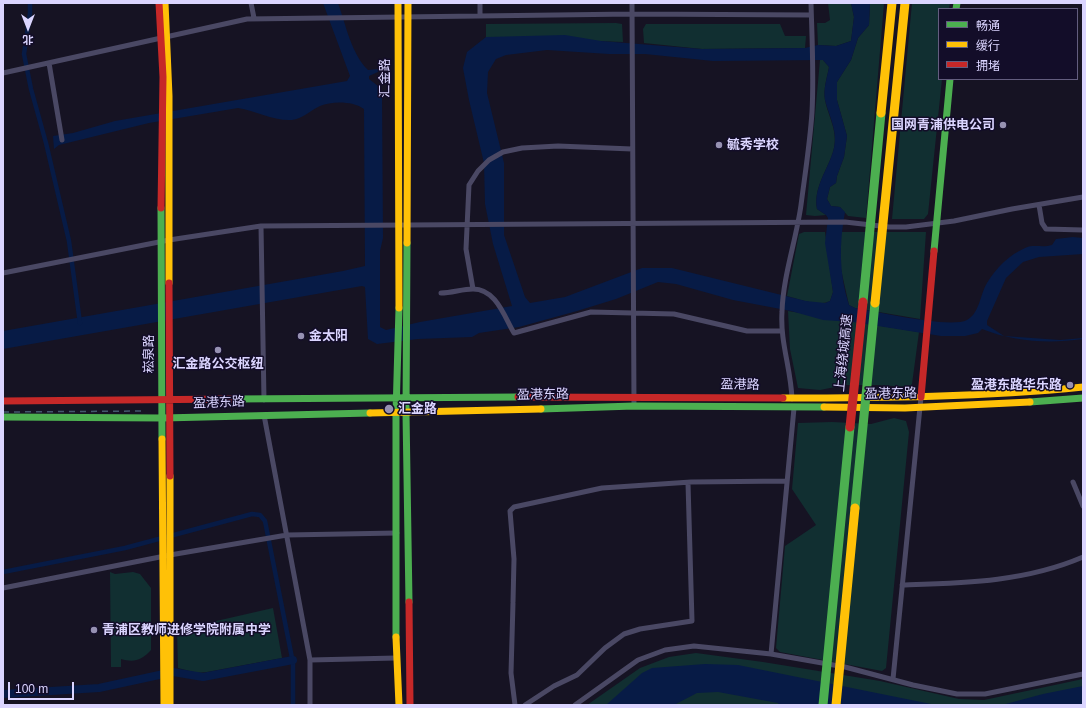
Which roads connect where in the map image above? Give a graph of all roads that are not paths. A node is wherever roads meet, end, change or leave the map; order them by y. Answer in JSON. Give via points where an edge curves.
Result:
{"nodes":[{"id":1,"x":159,"y":3,"type":"edge"},
{"id":2,"x":165,"y":3,"type":"edge"},
{"id":3,"x":251,"y":3,"type":"edge"},
{"id":4,"x":398,"y":3,"type":"edge"},
{"id":5,"x":408,"y":3,"type":"edge"},
{"id":6,"x":480,"y":3,"type":"edge"},
{"id":7,"x":632,"y":3,"type":"edge"},
{"id":8,"x":811,"y":3,"type":"edge"},
{"id":9,"x":892,"y":3,"type":"edge"},
{"id":10,"x":905,"y":3,"type":"edge"},
{"id":11,"x":632,"y":14,"type":"junction"},
{"id":12,"x":811,"y":15,"type":"junction"},
{"id":13,"x":480,"y":16,"type":"junction"},
{"id":14,"x":254,"y":18,"type":"junction"},
{"id":15,"x":398,"y":18,"type":"junction"},
{"id":16,"x":408,"y":18,"type":"junction"},
{"id":17,"x":165,"y":38,"type":"junction"},
{"id":18,"x":49,"y":63,"type":"junction"},
{"id":19,"x":3,"y":73,"type":"edge"},
{"id":20,"x":950,"y":80,"type":"edge"},
{"id":21,"x":62,"y":140,"type":"dead end"},
{"id":22,"x":632,"y":148,"type":"junction"},
{"id":23,"x":1083,"y":197,"type":"edge"},
{"id":24,"x":1039,"y":205,"type":"junction"},
{"id":25,"x":798,"y":222,"type":"junction"},
{"id":26,"x":937,"y":222,"type":"junction"},
{"id":27,"x":632,"y":224,"type":"junction"},
{"id":28,"x":403,"y":225,"type":"junction"},
{"id":29,"x":467,"y":225,"type":"junction"},
{"id":30,"x":261,"y":226,"type":"junction"},
{"id":31,"x":1083,"y":230,"type":"edge"},
{"id":32,"x":165,"y":241,"type":"junction"},
{"id":33,"x":3,"y":273,"type":"edge"},
{"id":34,"x":473,"y":289,"type":"junction"},
{"id":35,"x":441,"y":293,"type":"dead end"},
{"id":36,"x":633,"y":312,"type":"junction"},
{"id":37,"x":782,"y":331,"type":"junction"},
{"id":38,"x":403,"y":347,"type":"junction"},
{"id":39,"x":1083,"y":387,"type":"edge"},
{"id":40,"x":921,"y":397,"type":"junction"},
{"id":41,"x":1083,"y":398,"type":"edge"},
{"id":42,"x":396,"y":399,"type":"junction"},
{"id":43,"x":406,"y":399,"type":"junction"},
{"id":44,"x":166,"y":400,"type":"junction"},
{"id":45,"x":264,"y":400,"type":"junction"},
{"id":46,"x":3,"y":401,"type":"edge"},
{"id":47,"x":633,"y":402,"type":"junction"},
{"id":48,"x":793,"y":403,"type":"junction"},
{"id":49,"x":920,"y":407,"type":"junction"},
{"id":50,"x":396,"y":413,"type":"junction"},
{"id":51,"x":406,"y":413,"type":"junction"},
{"id":52,"x":264,"y":415,"type":"junction"},
{"id":53,"x":3,"y":417,"type":"edge"},
{"id":54,"x":167,"y":417,"type":"junction"},
{"id":55,"x":787,"y":481,"type":"junction"},
{"id":56,"x":1073,"y":482,"type":"dead end"},
{"id":57,"x":688,"y":483,"type":"junction"},
{"id":58,"x":1083,"y":506,"type":"edge"},
{"id":59,"x":397,"y":533,"type":"junction"},
{"id":60,"x":287,"y":535,"type":"junction"},
{"id":61,"x":167,"y":555,"type":"junction"},
{"id":62,"x":1083,"y":557,"type":"edge"},
{"id":63,"x":902,"y":585,"type":"junction"},
{"id":64,"x":3,"y":588,"type":"edge"},
{"id":65,"x":771,"y":654,"type":"junction"},
{"id":66,"x":396,"y":658,"type":"junction"},
{"id":67,"x":310,"y":660,"type":"junction"},
{"id":68,"x":1083,"y":674,"type":"edge"},
{"id":69,"x":893,"y":678,"type":"junction"},
{"id":70,"x":167,"y":680,"type":"junction"},
{"id":71,"x":164,"y":705,"type":"edge"},
{"id":72,"x":170,"y":705,"type":"edge"},
{"id":73,"x":310,"y":705,"type":"edge"},
{"id":74,"x":399,"y":705,"type":"edge"},
{"id":75,"x":410,"y":705,"type":"edge"},
{"id":76,"x":515,"y":705,"type":"edge"},
{"id":77,"x":525,"y":705,"type":"edge"},
{"id":78,"x":575,"y":705,"type":"edge"},
{"id":79,"x":823,"y":705,"type":"edge"},
{"id":80,"x":836,"y":705,"type":"edge"}],
"edges":[{"from":1,"to":17,"type":"main road","name":"崧泉路"},
{"from":2,"to":17,"type":"main road","name":"崧泉路"},
{"from":3,"to":14,"type":"street"},
{"from":4,"to":15,"type":"main road","name":"汇金路"},
{"from":5,"to":16,"type":"main road","name":"汇金路"},
{"from":6,"to":13,"type":"street"},
{"from":7,"to":11,"type":"street"},
{"from":8,"to":12,"type":"street"},
{"from":9,"to":79,"type":"main road","name":"上海绕城高速","bridge":true},
{"from":10,"to":80,"type":"main road","name":"上海绕城高速","bridge":true},
{"from":11,"to":12,"type":"street"},
{"from":11,"to":13,"type":"street"},
{"from":11,"to":22,"type":"street"},
{"from":12,"to":25,"type":"street","via":[[812,112]]},
{"from":13,"to":16,"type":"street"},
{"from":14,"to":15,"type":"street"},
{"from":14,"to":17,"type":"street"},
{"from":15,"to":16,"type":"street"},
{"from":15,"to":28,"type":"main road","name":"汇金路"},
{"from":16,"to":28,"type":"main road","name":"汇金路"},
{"from":17,"to":18,"type":"street"},
{"from":17,"to":32,"type":"main road","name":"崧泉路"},
{"from":18,"to":19,"type":"street"},
{"from":18,"to":21,"type":"street"},
{"from":20,"to":26,"type":"main road"},
{"from":22,"to":27,"type":"street"},
{"from":22,"to":29,"type":"street","via":[[558,146],[503,152],[489,160],[469,185]]},
{"from":23,"to":24,"type":"street"},
{"from":24,"to":26,"type":"street"},
{"from":24,"to":31,"type":"street","via":[[1042,223],[1046,229]]},
{"from":25,"to":26,"type":"street","via":[[845,222],[889,227]]},
{"from":25,"to":27,"type":"street"},
{"from":25,"to":37,"type":"street","via":[[784,292]]},
{"from":26,"to":40,"type":"main road"},
{"from":27,"to":29,"type":"street"},
{"from":27,"to":36,"type":"street"},
{"from":28,"to":29,"type":"street"},
{"from":28,"to":30,"type":"street"},
{"from":28,"to":38,"type":"main road","name":"汇金路"},
{"from":29,"to":34,"type":"street","via":[[466,249]]},
{"from":30,"to":32,"type":"street"},
{"from":30,"to":45,"type":"street"},
{"from":32,"to":33,"type":"street"},
{"from":32,"to":44,"type":"main road","name":"崧泉路"},
{"from":34,"to":35,"type":"street"},
{"from":34,"to":36,"type":"street","via":[[486,292],[494,298],[514,333],[591,312]]},
{"from":36,"to":37,"type":"street","via":[[674,314],[747,331]]},
{"from":36,"to":47,"type":"street"},
{"from":37,"to":48,"type":"street"},
{"from":38,"to":42,"type":"main road","name":"汇金路"},
{"from":38,"to":43,"type":"main road","name":"汇金路"},
{"from":39,"to":40,"type":"main road","name":"盈港路","via":[[1035,392]]},
{"from":40,"to":48,"type":"main road","name":"盈港路"},
{"from":40,"to":49,"type":"street"},
{"from":41,"to":49,"type":"main road","name":"盈港东路"},
{"from":42,"to":43,"type":"main road","name":"盈港路"},
{"from":42,"to":45,"type":"main road","name":"盈港东路"},
{"from":42,"to":50,"type":"main road","name":"汇金路"},
{"from":43,"to":47,"type":"main road","name":"盈港路"},
{"from":43,"to":51,"type":"main road","name":"汇金路"},
{"from":44,"to":45,"type":"main road","name":"盈港东路"},
{"from":44,"to":46,"type":"main road","name":"盈港东路"},
{"from":44,"to":54,"type":"main road","name":"崧泉路"},
{"from":47,"to":48,"type":"main road","name":"盈港路"},
{"from":47,"to":51,"type":"main road","name":"盈港东路"},
{"from":48,"to":49,"type":"main road","name":"盈港东路"},
{"from":48,"to":55,"type":"street"},
{"from":49,"to":63,"type":"street"},
{"from":50,"to":51,"type":"main road","name":"盈港东路"},
{"from":50,"to":52,"type":"main road","name":"盈港东路"},
{"from":50,"to":59,"type":"main road","name":"汇金路"},
{"from":51,"to":75,"type":"main road","name":"汇金路"},
{"from":52,"to":54,"type":"main road","name":"盈港东路"},
{"from":52,"to":60,"type":"street"},
{"from":53,"to":54,"type":"main road","name":"盈港东路"},
{"from":54,"to":61,"type":"main road","name":"崧泉路"},
{"from":55,"to":57,"type":"street"},
{"from":55,"to":65,"type":"street"},
{"from":56,"to":58,"type":"street"},
{"from":57,"to":76,"type":"street","via":[[602,488],[514,507],[510,511],[514,559],[511,673]]},
{"from":57,"to":77,"type":"street","via":[[692,621],[624,634],[577,675]]},
{"from":59,"to":60,"type":"street"},
{"from":59,"to":66,"type":"main road","name":"汇金路"},
{"from":60,"to":61,"type":"street"},
{"from":60,"to":67,"type":"street"},
{"from":61,"to":64,"type":"street"},
{"from":61,"to":70,"type":"main road","name":"崧泉路"},
{"from":62,"to":63,"type":"street","via":[[1059,567],[1027,575],[978,583]]},
{"from":63,"to":69,"type":"street"},
{"from":65,"to":69,"type":"street"},
{"from":65,"to":78,"type":"street","via":[[694,646],[665,650],[638,660]]},
{"from":66,"to":67,"type":"street"},
{"from":66,"to":74,"type":"main road","name":"汇金路"},
{"from":67,"to":73,"type":"street"},
{"from":68,"to":69,"type":"street","via":[[985,694],[957,694]]},
{"from":70,"to":71,"type":"main road","name":"崧泉路"},
{"from":70,"to":72,"type":"main road","name":"崧泉路"}]}
